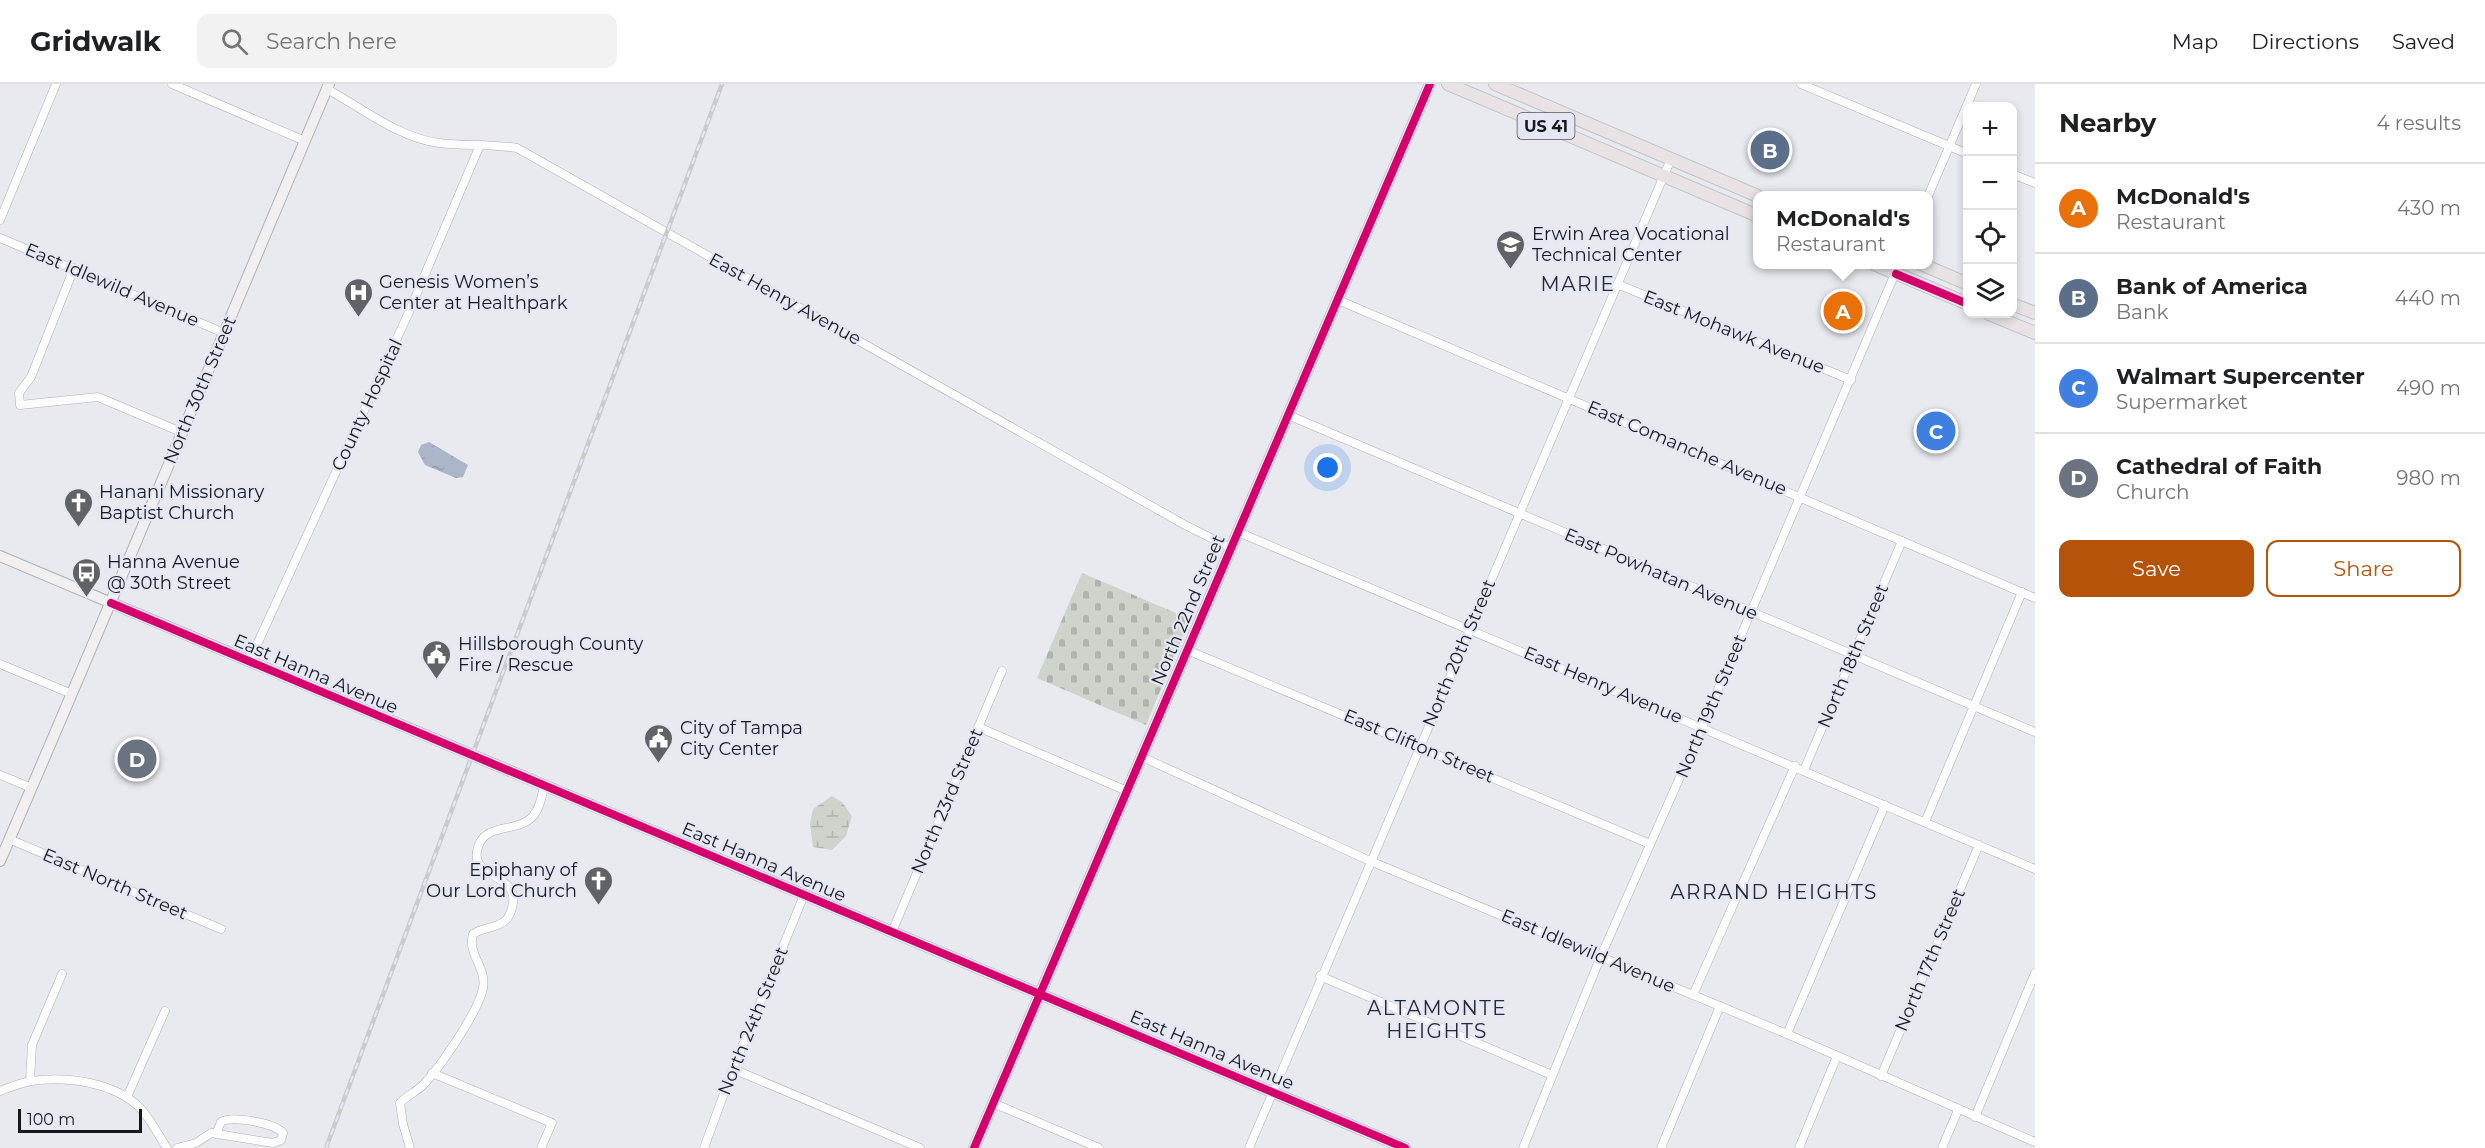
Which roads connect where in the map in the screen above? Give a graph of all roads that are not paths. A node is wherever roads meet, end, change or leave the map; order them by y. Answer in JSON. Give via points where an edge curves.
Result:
{"nodes":[{"id":1,"x":56,"y":84,"type":"edge"},
{"id":2,"x":172,"y":84,"type":"edge"},
{"id":3,"x":1430,"y":84,"type":"edge"},
{"id":4,"x":1448,"y":84,"type":"edge"},
{"id":5,"x":1496,"y":84,"type":"edge"},
{"id":6,"x":1802,"y":84,"type":"edge"},
{"id":7,"x":1976,"y":84,"type":"edge"},
{"id":8,"x":328,"y":86,"type":"edge"},
{"id":9,"x":305,"y":141,"type":"junction"},
{"id":10,"x":480,"y":145,"type":"junction"},
{"id":11,"x":1949,"y":146,"type":"junction"},
{"id":12,"x":1963,"y":152,"type":"edge"},
{"id":13,"x":1671,"y":159,"type":"junction"},
{"id":14,"x":1664,"y":176,"type":"junction"},
{"id":15,"x":2017,"y":176,"type":"edge"},
{"id":16,"x":2035,"y":183,"type":"edge"},
{"id":17,"x":1930,"y":191,"type":"edge"},
{"id":18,"x":1753,"y":194,"type":"edge"},
{"id":19,"x":1753,"y":214,"type":"edge"},
{"id":20,"x":0,"y":220,"type":"edge"},
{"id":21,"x":0,"y":238,"type":"edge"},
{"id":22,"x":74,"y":268,"type":"junction"},
{"id":23,"x":1898,"y":269,"type":"edge"},
{"id":24,"x":1933,"y":269,"type":"edge"},
{"id":25,"x":1963,"y":282,"type":"edge"},
{"id":26,"x":1617,"y":284,"type":"junction"},
{"id":27,"x":1338,"y":300,"type":"junction"},
{"id":28,"x":1963,"y":302,"type":"edge"},
{"id":29,"x":2017,"y":306,"type":"edge"},
{"id":30,"x":2035,"y":313,"type":"edge"},
{"id":31,"x":1999,"y":318,"type":"edge"},
{"id":32,"x":224,"y":333,"type":"junction"},
{"id":33,"x":2035,"y":333,"type":"edge"},
{"id":34,"x":1851,"y":380,"type":"junction"},
{"id":35,"x":1569,"y":399,"type":"junction"},
{"id":36,"x":1288,"y":415,"type":"junction"},
{"id":37,"x":181,"y":432,"type":"junction"},
{"id":38,"x":1800,"y":496,"type":"junction"},
{"id":39,"x":1519,"y":514,"type":"junction"},
{"id":40,"x":1238,"y":532,"type":"junction"},
{"id":41,"x":1902,"y":541,"type":"junction"},
{"id":42,"x":1231,"y":548,"type":"junction"},
{"id":43,"x":0,"y":556,"type":"edge"},
{"id":44,"x":2022,"y":592,"type":"junction"},
{"id":45,"x":2035,"y":598,"type":"edge"},
{"id":46,"x":111,"y":603,"type":"junction"},
{"id":47,"x":1751,"y":611,"type":"junction"},
{"id":48,"x":1470,"y":629,"type":"junction"},
{"id":49,"x":1187,"y":650,"type":"junction"},
{"id":50,"x":1854,"y":655,"type":"junction"},
{"id":51,"x":249,"y":662,"type":"junction"},
{"id":52,"x":0,"y":664,"type":"edge"},
{"id":53,"x":1002,"y":671,"type":"dead end"},
{"id":54,"x":72,"y":694,"type":"junction"},
{"id":55,"x":1974,"y":706,"type":"junction"},
{"id":56,"x":978,"y":727,"type":"junction"},
{"id":57,"x":1702,"y":727,"type":"junction"},
{"id":58,"x":2035,"y":732,"type":"edge"},
{"id":59,"x":1419,"y":746,"type":"junction"},
{"id":60,"x":1142,"y":757,"type":"junction"},
{"id":61,"x":1795,"y":766,"type":"junction"},
{"id":62,"x":1804,"y":770,"type":"junction"},
{"id":63,"x":0,"y":775,"type":"edge"},
{"id":64,"x":544,"y":786,"type":"junction"},
{"id":65,"x":32,"y":788,"type":"junction"},
{"id":66,"x":1127,"y":791,"type":"junction"},
{"id":67,"x":1885,"y":805,"type":"junction"},
{"id":68,"x":1925,"y":822,"type":"junction"},
{"id":69,"x":9,"y":839,"type":"junction"},
{"id":70,"x":1650,"y":844,"type":"junction"},
{"id":71,"x":1979,"y":844,"type":"junction"},
{"id":72,"x":0,"y":861,"type":"edge"},
{"id":73,"x":1370,"y":861,"type":"junction"},
{"id":74,"x":2035,"y":869,"type":"edge"},
{"id":75,"x":804,"y":895,"type":"junction"},
{"id":76,"x":221,"y":929,"type":"dead end"},
{"id":77,"x":892,"y":932,"type":"junction"},
{"id":78,"x":1601,"y":956,"type":"junction"},
{"id":79,"x":2035,"y":973,"type":"edge"},
{"id":80,"x":62,"y":974,"type":"dead end"},
{"id":81,"x":1320,"y":976,"type":"junction"},
{"id":82,"x":1040,"y":994,"type":"junction"},
{"id":83,"x":1693,"y":995,"type":"junction"},
{"id":84,"x":1720,"y":1006,"type":"junction"},
{"id":85,"x":165,"y":1011,"type":"dead end"},
{"id":86,"x":1787,"y":1034,"type":"junction"},
{"id":87,"x":1837,"y":1056,"type":"junction"},
{"id":88,"x":733,"y":1069,"type":"junction"},
{"id":89,"x":432,"y":1073,"type":"junction"},
{"id":90,"x":1552,"y":1075,"type":"junction"},
{"id":91,"x":1881,"y":1076,"type":"junction"},
{"id":92,"x":30,"y":1081,"type":"junction"},
{"id":93,"x":0,"y":1091,"type":"edge"},
{"id":94,"x":1272,"y":1092,"type":"junction"},
{"id":95,"x":127,"y":1097,"type":"junction"},
{"id":96,"x":993,"y":1103,"type":"junction"},
{"id":97,"x":1958,"y":1110,"type":"junction"},
{"id":98,"x":1975,"y":1117,"type":"junction"},
{"id":99,"x":216,"y":1134,"type":"junction"},
{"id":100,"x":2035,"y":1142,"type":"edge"},
{"id":101,"x":167,"y":1148,"type":"edge"},
{"id":102,"x":177,"y":1148,"type":"edge"},
{"id":103,"x":410,"y":1148,"type":"edge"},
{"id":104,"x":541,"y":1148,"type":"edge"},
{"id":105,"x":704,"y":1148,"type":"edge"},
{"id":106,"x":920,"y":1148,"type":"edge"},
{"id":107,"x":974,"y":1148,"type":"edge"},
{"id":108,"x":1099,"y":1148,"type":"edge"},
{"id":109,"x":1249,"y":1148,"type":"edge"},
{"id":110,"x":1405,"y":1148,"type":"edge"},
{"id":111,"x":1523,"y":1148,"type":"edge"},
{"id":112,"x":1661,"y":1148,"type":"edge"},
{"id":113,"x":1799,"y":1148,"type":"edge"},
{"id":114,"x":1942,"y":1148,"type":"edge"}],
"edges":[{"from":1,"to":20,"type":"street"},
{"from":2,"to":9,"type":"street"},
{"from":3,"to":27,"type":"street","name":"North 22nd Street"},
{"from":4,"to":14,"type":"main road","number":"US 41"},
{"from":5,"to":13,"type":"main road","number":"US 41"},
{"from":6,"to":11,"type":"street"},
{"from":7,"to":11,"type":"street"},
{"from":8,"to":9,"type":"street","name":"North 30th Street"},
{"from":8,"to":10,"type":"street","name":"East Henry Avenue","via":[[414,136]]},
{"from":9,"to":32,"type":"street","name":"North 30th Street"},
{"from":10,"to":42,"type":"street","name":"East Henry Avenue","via":[[517,148]]},
{"from":10,"to":51,"type":"street","name":"County Hospital","via":[[409,312]]},
{"from":11,"to":12,"type":"street"},
{"from":11,"to":17,"type":"street"},
{"from":13,"to":14,"type":"street","name":"North 20th Street"},
{"from":13,"to":18,"type":"main road","number":"US 41"},
{"from":14,"to":19,"type":"main road","number":"US 41"},
{"from":14,"to":26,"type":"street","name":"North 20th Street"},
{"from":15,"to":16,"type":"street"},
{"from":21,"to":22,"type":"street","name":"East Idlewild Avenue"},
{"from":22,"to":32,"type":"street","name":"East Idlewild Avenue"},
{"from":22,"to":37,"type":"street","via":[[31,377],[19,393],[20,405],[98,397]]},
{"from":23,"to":28,"type":"main road"},
{"from":23,"to":34,"type":"street","name":"North 19th Street"},
{"from":24,"to":25,"type":"main road"},
{"from":26,"to":34,"type":"street","name":"East Mohawk Avenue"},
{"from":26,"to":35,"type":"street","name":"North 20th Street"},
{"from":27,"to":35,"type":"street","name":"East Comanche Avenue"},
{"from":27,"to":36,"type":"street","name":"North 22nd Street"},
{"from":29,"to":30,"type":"main road"},
{"from":31,"to":33,"type":"main road"},
{"from":32,"to":37,"type":"street","name":"North 30th Street"},
{"from":34,"to":38,"type":"street","name":"North 19th Street"},
{"from":35,"to":38,"type":"street","name":"East Comanche Avenue"},
{"from":35,"to":39,"type":"street","name":"North 20th Street"},
{"from":36,"to":39,"type":"street","name":"East Powhatan Avenue"},
{"from":36,"to":40,"type":"street","name":"North 22nd Street"},
{"from":37,"to":46,"type":"street","name":"North 30th Street"},
{"from":38,"to":41,"type":"street","name":"East Comanche Avenue"},
{"from":38,"to":47,"type":"street","name":"North 19th Street"},
{"from":39,"to":47,"type":"street","name":"East Powhatan Avenue"},
{"from":39,"to":48,"type":"street","name":"North 20th Street"},
{"from":40,"to":42,"type":"street","name":"North 22nd Street"},
{"from":40,"to":48,"type":"street","name":"East Henry Avenue"},
{"from":41,"to":44,"type":"street","name":"East Comanche Avenue"},
{"from":41,"to":50,"type":"street","name":"North 18th Street"},
{"from":42,"to":49,"type":"street","name":"North 22nd Street"},
{"from":43,"to":46,"type":"street","name":"East Hanna Avenue"},
{"from":44,"to":45,"type":"street","name":"East Comanche Avenue"},
{"from":44,"to":55,"type":"street"},
{"from":46,"to":51,"type":"street","name":"East Hanna Avenue"},
{"from":46,"to":54,"type":"street","name":"North 30th Street"},
{"from":47,"to":50,"type":"street","name":"East Powhatan Avenue"},
{"from":47,"to":57,"type":"street","name":"North 19th Street"},
{"from":48,"to":57,"type":"street","name":"East Henry Avenue"},
{"from":48,"to":59,"type":"street","name":"North 20th Street"},
{"from":49,"to":59,"type":"street","name":"East Clifton Street"},
{"from":49,"to":60,"type":"street","name":"North 22nd Street"},
{"from":50,"to":55,"type":"street","name":"East Powhatan Avenue"},
{"from":50,"to":62,"type":"street","name":"North 18th Street"},
{"from":51,"to":64,"type":"street","name":"East Hanna Avenue"},
{"from":52,"to":54,"type":"street"},
{"from":53,"to":56,"type":"street","name":"North 23rd Street"},
{"from":54,"to":65,"type":"street","name":"North 30th Street"},
{"from":55,"to":58,"type":"street","name":"East Powhatan Avenue"},
{"from":55,"to":68,"type":"street"},
{"from":56,"to":66,"type":"street"},
{"from":56,"to":77,"type":"street","name":"North 23rd Street"},
{"from":57,"to":61,"type":"street","name":"East Henry Avenue"},
{"from":57,"to":70,"type":"street","name":"North 19th Street"},
{"from":59,"to":70,"type":"street","name":"East Clifton Street"},
{"from":59,"to":73,"type":"street","name":"North 20th Street"},
{"from":60,"to":66,"type":"street","name":"North 22nd Street"},
{"from":60,"to":73,"type":"street","name":"East Idlewild Avenue"},
{"from":61,"to":62,"type":"street","name":"East Henry Avenue"},
{"from":61,"to":83,"type":"street"},
{"from":62,"to":67,"type":"street","name":"East Henry Avenue"},
{"from":63,"to":65,"type":"street"},
{"from":64,"to":75,"type":"street","name":"East Hanna Avenue"},
{"from":64,"to":89,"type":"street","via":[[530,819],[493,830],[476,852],[480,866],[511,889],[512,907],[508,918],[494,928],[473,934],[471,942],[484,979],[483,988],[473,1016]]},
{"from":65,"to":69,"type":"street","name":"North 30th Street"},
{"from":66,"to":82,"type":"street","name":"North 22nd Street"},
{"from":67,"to":68,"type":"street","name":"East Henry Avenue"},
{"from":67,"to":86,"type":"street"},
{"from":68,"to":71,"type":"street","name":"East Henry Avenue"},
{"from":69,"to":72,"type":"street","name":"North 30th Street"},
{"from":69,"to":76,"type":"street","name":"East North Street"},
{"from":70,"to":78,"type":"street","name":"North 19th Street"},
{"from":71,"to":74,"type":"street","name":"East Henry Avenue"},
{"from":71,"to":91,"type":"street","name":"North 17th Street"},
{"from":73,"to":78,"type":"street","name":"East Idlewild Avenue"},
{"from":73,"to":81,"type":"street","name":"North 20th Street"},
{"from":75,"to":77,"type":"street","name":"East Hanna Avenue"},
{"from":75,"to":88,"type":"street","name":"North 24th Street"},
{"from":77,"to":82,"type":"street","name":"East Hanna Avenue"},
{"from":78,"to":83,"type":"street","name":"East Idlewild Avenue"},
{"from":78,"to":90,"type":"street","name":"North 19th Street"},
{"from":79,"to":98,"type":"street"},
{"from":80,"to":92,"type":"street","via":[[32,1045]]},
{"from":81,"to":90,"type":"street"},
{"from":81,"to":94,"type":"street","name":"North 20th Street"},
{"from":82,"to":94,"type":"street","name":"East Hanna Avenue"},
{"from":82,"to":96,"type":"street","name":"North 22nd Street"},
{"from":83,"to":84,"type":"street","name":"East Idlewild Avenue"},
{"from":84,"to":86,"type":"street","name":"East Idlewild Avenue"},
{"from":84,"to":112,"type":"street"},
{"from":85,"to":95,"type":"street"},
{"from":86,"to":87,"type":"street","name":"East Idlewild Avenue"},
{"from":87,"to":91,"type":"street","name":"East Idlewild Avenue"},
{"from":87,"to":113,"type":"street"},
{"from":88,"to":105,"type":"street","name":"North 24th Street"},
{"from":88,"to":106,"type":"street"},
{"from":89,"to":103,"type":"street","via":[[400,1103]]},
{"from":89,"to":104,"type":"street","via":[[552,1123]]},
{"from":90,"to":111,"type":"street","name":"North 19th Street"},
{"from":91,"to":97,"type":"street","name":"East Idlewild Avenue"},
{"from":92,"to":93,"type":"street"},
{"from":92,"to":95,"type":"street","via":[[96,1084]]},
{"from":94,"to":109,"type":"street","name":"North 20th Street"},
{"from":94,"to":110,"type":"street","name":"East Hanna Avenue"},
{"from":95,"to":101,"type":"street","via":[[142,1110]]},
{"from":96,"to":107,"type":"street","name":"North 22nd Street"},
{"from":96,"to":108,"type":"street"},
{"from":97,"to":98,"type":"street","name":"East Idlewild Avenue"},
{"from":97,"to":114,"type":"street"},
{"from":98,"to":100,"type":"street","name":"East Idlewild Avenue"},
{"from":99,"to":99,"type":"street","via":[[273,1143],[281,1140],[283,1133],[262,1123],[224,1119]]},
{"from":99,"to":102,"type":"street"}]}
